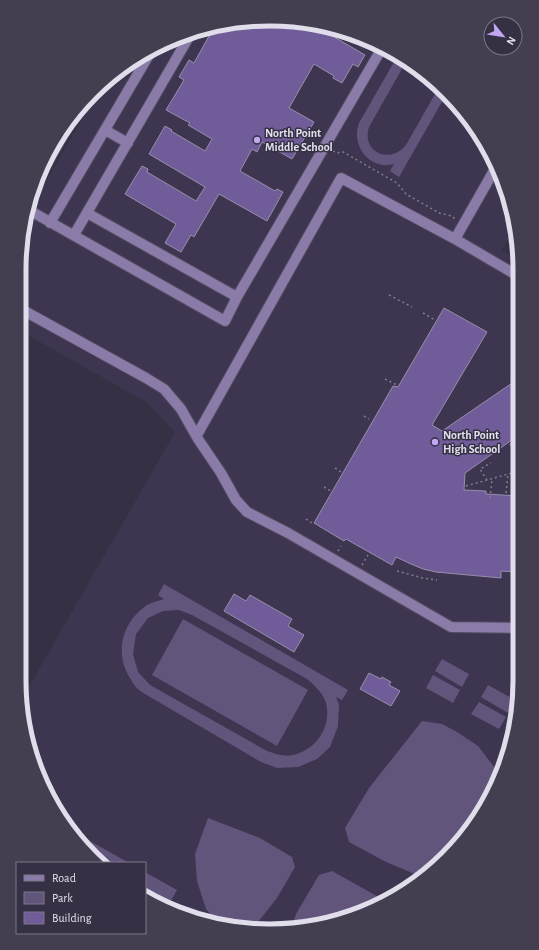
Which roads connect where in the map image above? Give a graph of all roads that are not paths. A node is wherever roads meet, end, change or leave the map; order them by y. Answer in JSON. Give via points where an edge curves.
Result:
{"nodes":[{"id":1,"x":183,"y":42,"type":"edge"},
{"id":2,"x":379,"y":52,"type":"edge"},
{"id":3,"x":146,"y":60,"type":"edge"},
{"id":4,"x":105,"y":130,"type":"junction"},
{"id":5,"x":128,"y":142,"type":"junction"},
{"id":6,"x":493,"y":173,"type":"edge"},
{"id":7,"x":33,"y":213,"type":"edge"},
{"id":8,"x":87,"y":213,"type":"junction"},
{"id":9,"x":50,"y":223,"type":"junction"},
{"id":10,"x":74,"y":235,"type":"junction"},
{"id":11,"x":455,"y":239,"type":"junction"},
{"id":12,"x":513,"y":273,"type":"edge"},
{"id":13,"x":237,"y":297,"type":"junction"},
{"id":14,"x":26,"y":311,"type":"edge"},
{"id":15,"x":197,"y":435,"type":"junction"},
{"id":16,"x":513,"y":628,"type":"edge"}],
"edges":[{"from":1,"to":5,"type":"street"},
{"from":2,"to":13,"type":"street"},
{"from":3,"to":4,"type":"street"},
{"from":4,"to":5,"type":"street"},
{"from":4,"to":9,"type":"street"},
{"from":5,"to":8,"type":"street"},
{"from":6,"to":11,"type":"street"},
{"from":7,"to":9,"type":"street"},
{"from":8,"to":10,"type":"street"},
{"from":8,"to":13,"type":"street"},
{"from":9,"to":10,"type":"street"},
{"from":10,"to":13,"type":"street","via":[[225,321]]},
{"from":11,"to":12,"type":"street"},
{"from":11,"to":15,"type":"street","via":[[341,178]]},
{"from":14,"to":15,"type":"street","via":[[164,389]]},
{"from":15,"to":16,"type":"street","via":[[236,500],[247,512],[291,534],[452,627]]}]}
